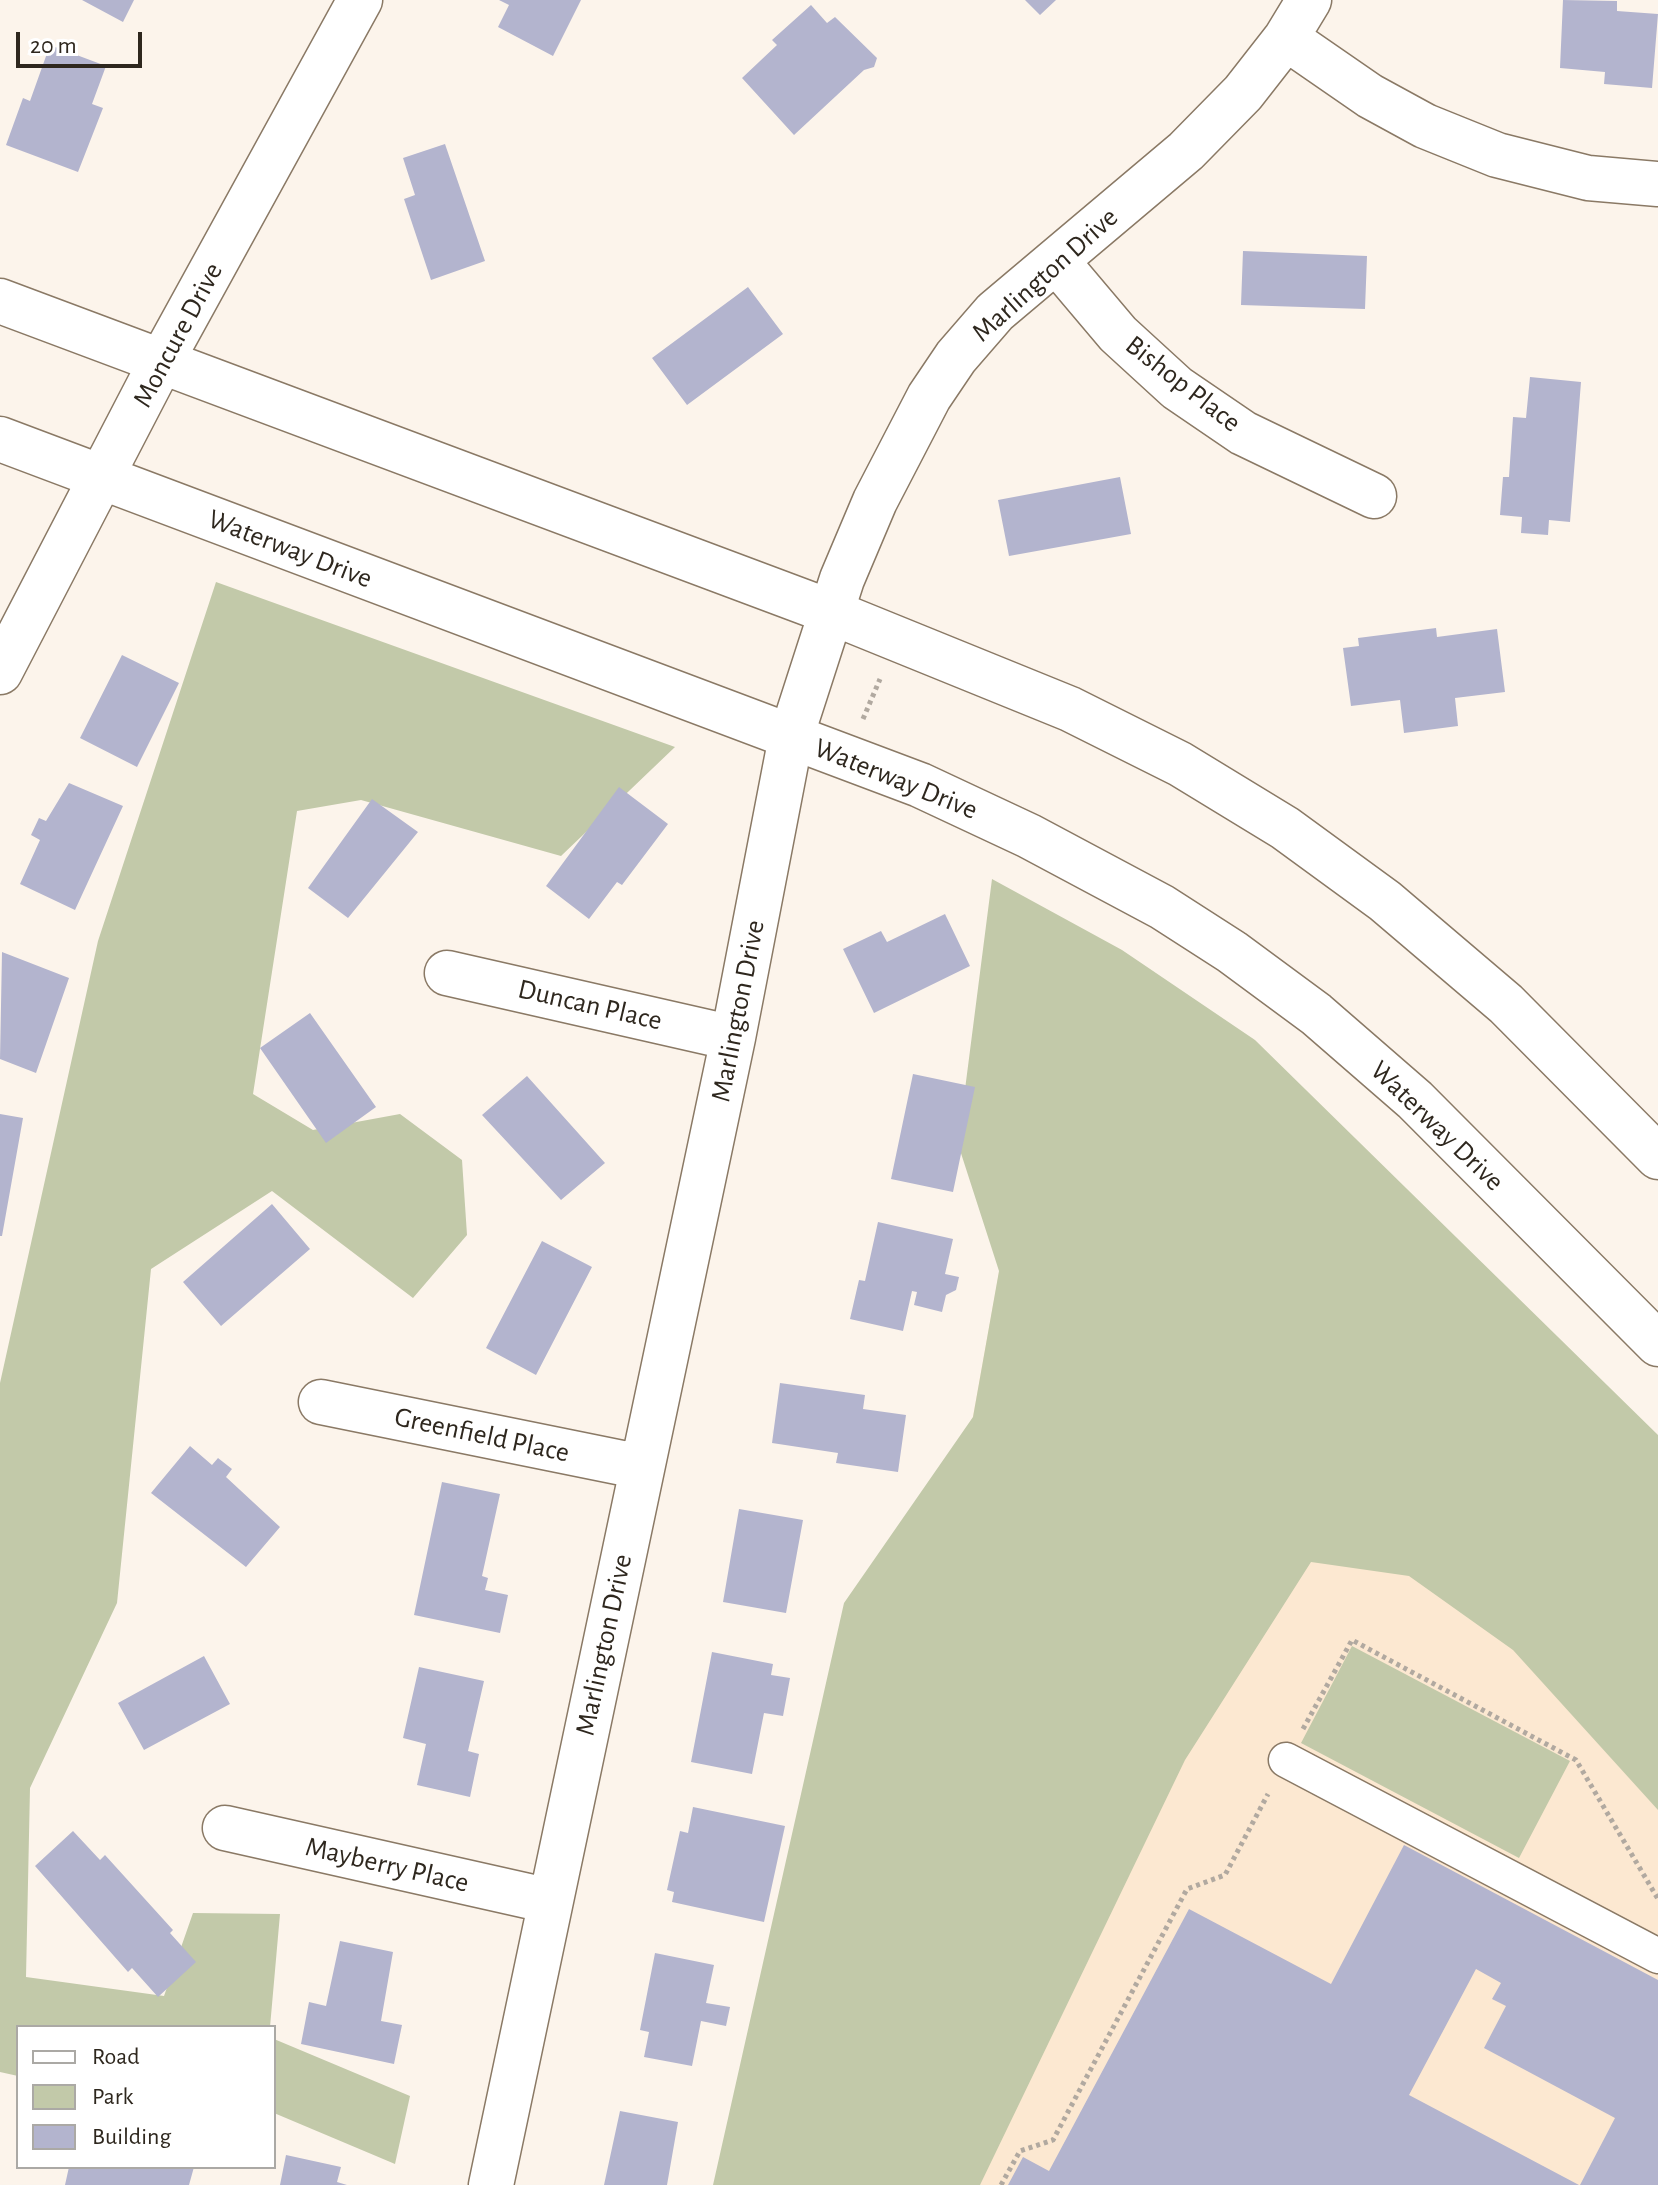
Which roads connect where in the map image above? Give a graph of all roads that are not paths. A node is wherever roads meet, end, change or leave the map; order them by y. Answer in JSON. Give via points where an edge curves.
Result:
{"nodes":[{"id":1,"x":360,"y":0,"type":"edge"},
{"id":2,"x":1309,"y":0,"type":"edge"},
{"id":3,"x":1286,"y":38,"type":"junction"},
{"id":4,"x":1658,"y":184,"type":"edge"},
{"id":5,"x":1058,"y":263,"type":"junction"},
{"id":6,"x":0,"y":301,"type":"edge"},
{"id":7,"x":161,"y":362,"type":"junction"},
{"id":8,"x":0,"y":439,"type":"edge"},
{"id":9,"x":104,"y":478,"type":"junction"},
{"id":10,"x":1374,"y":496,"type":"dead end"},
{"id":11,"x":831,"y":612,"type":"junction"},
{"id":12,"x":0,"y":672,"type":"edge"},
{"id":13,"x":791,"y":737,"type":"junction"},
{"id":14,"x":447,"y":973,"type":"dead end"},
{"id":15,"x":733,"y":1038,"type":"junction"},
{"id":16,"x":1658,"y":1157,"type":"edge"},
{"id":17,"x":1658,"y":1344,"type":"edge"},
{"id":18,"x":321,"y":1402,"type":"dead end"},
{"id":19,"x":642,"y":1467,"type":"junction"},
{"id":20,"x":1286,"y":1760,"type":"road end"},
{"id":21,"x":225,"y":1828,"type":"dead end"},
{"id":22,"x":550,"y":1901,"type":"junction"},
{"id":23,"x":1658,"y":1956,"type":"edge"},
{"id":24,"x":491,"y":2185,"type":"edge"}],
"edges":[{"from":1,"to":7,"type":"street","name":"Moncure Drive"},
{"from":2,"to":3,"type":"street","name":"Marlington Drive"},
{"from":3,"to":4,"type":"street","via":[[1370,96],[1425,126],[1497,155],[1588,178]]},
{"from":3,"to":5,"type":"street","name":"Marlington Drive","via":[[1243,93],[1186,151]]},
{"from":5,"to":10,"type":"street","name":"Bishop Place","via":[[1118,334],[1177,388],[1243,433]]},
{"from":5,"to":11,"type":"street","name":"Marlington Drive","via":[[995,312],[929,397],[875,501]]},
{"from":6,"to":7,"type":"street"},
{"from":7,"to":9,"type":"street","name":"Moncure Drive"},
{"from":7,"to":11,"type":"street"},
{"from":8,"to":9,"type":"street","name":"Waterway Drive"},
{"from":9,"to":12,"type":"street","name":"Moncure Drive"},
{"from":9,"to":13,"type":"street","name":"Waterway Drive"},
{"from":11,"to":13,"type":"street","name":"Marlington Drive"},
{"from":11,"to":16,"type":"street","via":[[1070,709],[1180,764],[1285,828],[1385,901],[1506,1004]]},
{"from":13,"to":15,"type":"street","name":"Marlington Drive"},
{"from":13,"to":17,"type":"street","name":"Waterway Drive","via":[[920,785],[1029,836],[1162,907],[1232,952],[1316,1014],[1415,1100]]},
{"from":14,"to":15,"type":"street","name":"Duncan Place"},
{"from":15,"to":19,"type":"street","name":"Marlington Drive"},
{"from":18,"to":19,"type":"street","name":"Greenfield Place"},
{"from":19,"to":22,"type":"street","name":"Marlington Drive"},
{"from":20,"to":23,"type":"street"},
{"from":21,"to":22,"type":"street","name":"Mayberry Place"},
{"from":22,"to":24,"type":"street","name":"Marlington Drive"}]}
